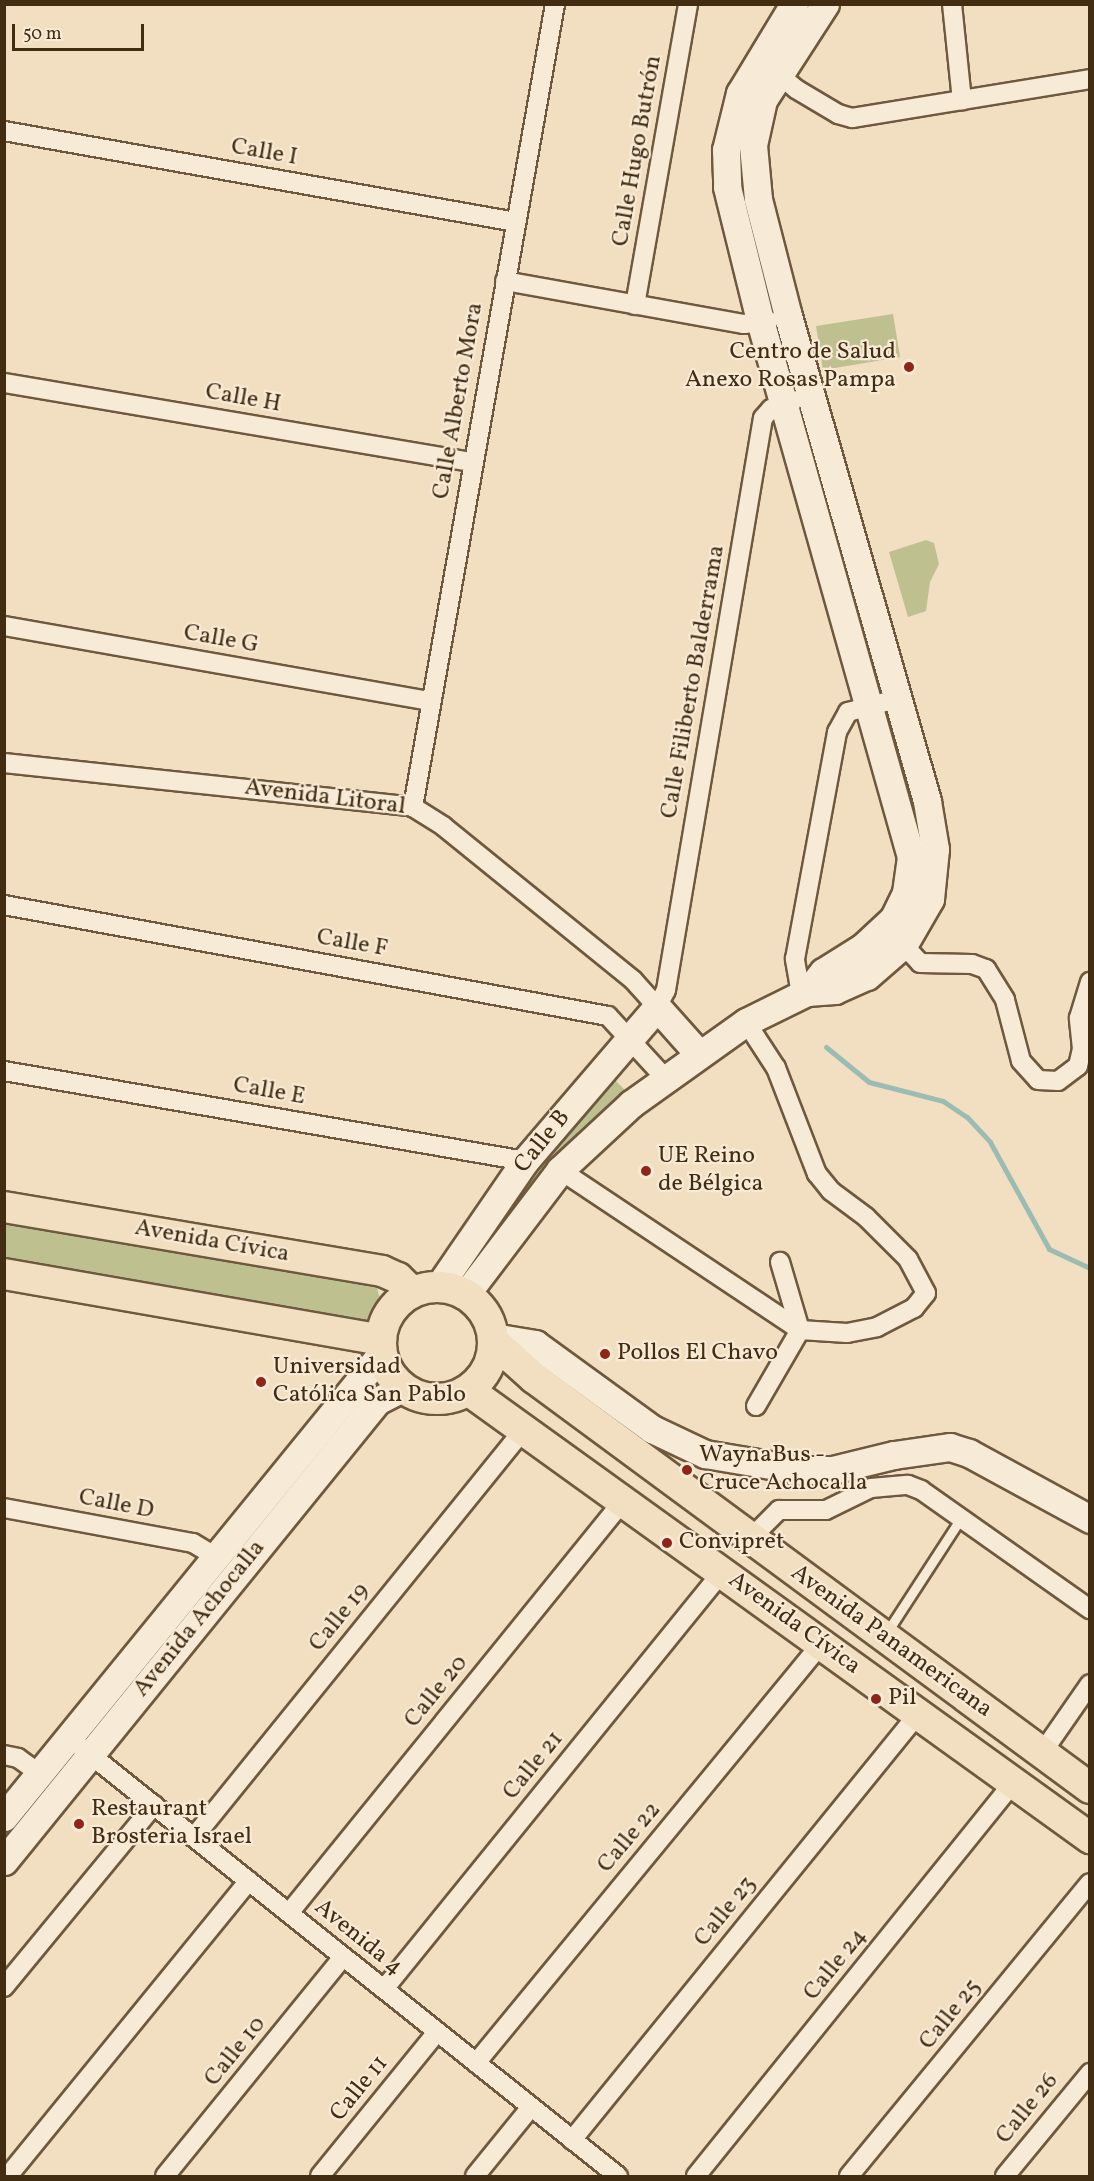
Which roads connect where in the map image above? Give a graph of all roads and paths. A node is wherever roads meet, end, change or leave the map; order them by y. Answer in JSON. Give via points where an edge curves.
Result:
{"nodes":[{"id":1,"x":555,"y":4,"type":"edge"},
{"id":2,"x":688,"y":4,"type":"edge"},
{"id":3,"x":794,"y":4,"type":"edge"},
{"id":4,"x":825,"y":4,"type":"edge"},
{"id":5,"x":952,"y":4,"type":"edge"},
{"id":6,"x":769,"y":66,"type":"junction"},
{"id":7,"x":1089,"y":79,"type":"edge"},
{"id":8,"x":962,"y":100,"type":"junction"},
{"id":9,"x":4,"y":131,"type":"edge"},
{"id":10,"x":516,"y":222,"type":"junction"},
{"id":11,"x":505,"y":281,"type":"junction"},
{"id":12,"x":635,"y":305,"type":"junction"},
{"id":13,"x":788,"y":316,"type":"junction"},
{"id":14,"x":761,"y":324,"type":"junction"},
{"id":15,"x":4,"y":383,"type":"edge"},
{"id":16,"x":811,"y":394,"type":"junction"},
{"id":17,"x":783,"y":404,"type":"junction"},
{"id":18,"x":473,"y":462,"type":"junction"},
{"id":19,"x":4,"y":626,"type":"edge"},
{"id":20,"x":900,"y":698,"type":"junction"},
{"id":21,"x":430,"y":701,"type":"junction"},
{"id":22,"x":870,"y":706,"type":"junction"},
{"id":23,"x":4,"y":763,"type":"edge"},
{"id":24,"x":413,"y":807,"type":"junction"},
{"id":25,"x":4,"y":905,"type":"edge"},
{"id":26,"x":895,"y":936,"type":"junction"},
{"id":27,"x":1089,"y":982,"type":"edge"},
{"id":28,"x":804,"y":993,"type":"junction"},
{"id":29,"x":657,"y":1007,"type":"junction"},
{"id":30,"x":746,"y":1022,"type":"junction"},
{"id":31,"x":631,"y":1040,"type":"junction"},
{"id":32,"x":698,"y":1053,"type":"junction"},
{"id":33,"x":4,"y":1071,"type":"edge"},
{"id":34,"x":665,"y":1077,"type":"junction"},
{"id":35,"x":525,"y":1161,"type":"junction"},
{"id":36,"x":560,"y":1170,"type":"junction"},
{"id":37,"x":4,"y":1207,"type":"edge"},
{"id":38,"x":780,"y":1262,"type":"dead end"},
{"id":39,"x":4,"y":1274,"type":"edge"},
{"id":40,"x":439,"y":1291,"type":"junction"},
{"id":41,"x":800,"y":1330,"type":"junction"},
{"id":42,"x":493,"y":1339,"type":"junction"},
{"id":43,"x":381,"y":1346,"type":"junction"},
{"id":44,"x":403,"y":1388,"type":"junction"},
{"id":45,"x":468,"y":1390,"type":"junction"},
{"id":46,"x":756,"y":1406,"type":"dead end"},
{"id":47,"x":524,"y":1429,"type":"junction"},
{"id":48,"x":623,"y":1501,"type":"junction"},
{"id":49,"x":4,"y":1508,"type":"edge"},
{"id":50,"x":961,"y":1518,"type":"junction"},
{"id":51,"x":1089,"y":1519,"type":"edge"},
{"id":52,"x":751,"y":1538,"type":"junction"},
{"id":53,"x":215,"y":1556,"type":"junction"},
{"id":54,"x":722,"y":1572,"type":"junction"},
{"id":55,"x":1089,"y":1609,"type":"edge"},
{"id":56,"x":885,"y":1637,"type":"junction"},
{"id":57,"x":821,"y":1644,"type":"junction"},
{"id":58,"x":1089,"y":1683,"type":"edge"},
{"id":59,"x":918,"y":1714,"type":"junction"},
{"id":60,"x":69,"y":1737,"type":"junction"},
{"id":61,"x":1042,"y":1753,"type":"junction"},
{"id":62,"x":4,"y":1755,"type":"edge"},
{"id":63,"x":90,"y":1755,"type":"junction"},
{"id":64,"x":39,"y":1773,"type":"junction"},
{"id":65,"x":1013,"y":1783,"type":"junction"},
{"id":66,"x":1089,"y":1788,"type":"edge"},
{"id":67,"x":154,"y":1805,"type":"junction"},
{"id":68,"x":4,"y":1816,"type":"edge"},
{"id":69,"x":194,"y":1837,"type":"junction"},
{"id":70,"x":1089,"y":1838,"type":"edge"},
{"id":71,"x":4,"y":1861,"type":"edge"},
{"id":72,"x":249,"y":1881,"type":"junction"},
{"id":73,"x":1089,"y":1883,"type":"edge"},
{"id":74,"x":289,"y":1913,"type":"junction"},
{"id":75,"x":343,"y":1957,"type":"junction"},
{"id":76,"x":4,"y":1987,"type":"edge"},
{"id":77,"x":384,"y":1989,"type":"junction"},
{"id":78,"x":437,"y":2032,"type":"junction"},
{"id":79,"x":476,"y":2063,"type":"junction"},
{"id":80,"x":1089,"y":2073,"type":"edge"},
{"id":81,"x":531,"y":2107,"type":"junction"},
{"id":82,"x":572,"y":2140,"type":"junction"},
{"id":83,"x":8,"y":2176,"type":"edge"},
{"id":84,"x":165,"y":2176,"type":"edge"},
{"id":85,"x":320,"y":2176,"type":"edge"},
{"id":86,"x":475,"y":2176,"type":"edge"},
{"id":87,"x":618,"y":2176,"type":"edge"},
{"id":88,"x":696,"y":2176,"type":"edge"},
{"id":89,"x":849,"y":2176,"type":"edge"},
{"id":90,"x":1005,"y":2176,"type":"edge"}],
"edges":[{"from":1,"to":10,"type":"street","name":"Calle Alberto Mora"},
{"from":2,"to":12,"type":"street","name":"Calle Hugo Butrón"},
{"from":3,"to":6,"type":"street"},
{"from":4,"to":6,"type":"street"},
{"from":5,"to":8,"type":"street"},
{"from":6,"to":8,"type":"street","via":[[838,114],[852,118]]},
{"from":6,"to":13,"type":"street","via":[[753,145],[758,199]]},
{"from":6,"to":14,"type":"street","via":[[733,112],[726,168],[730,205]]},
{"from":7,"to":8,"type":"street"},
{"from":9,"to":10,"type":"street","name":"Calle I"},
{"from":10,"to":11,"type":"street","name":"Calle Alberto Mora"},
{"from":11,"to":12,"type":"street"},
{"from":11,"to":18,"type":"street","name":"Calle Alberto Mora"},
{"from":12,"to":14,"type":"street"},
{"from":13,"to":14,"type":"street"},
{"from":13,"to":16,"type":"street"},
{"from":14,"to":17,"type":"street"},
{"from":15,"to":18,"type":"street","name":"Calle H"},
{"from":16,"to":17,"type":"street","name":"Calle Filiberto Balderrama"},
{"from":16,"to":20,"type":"street"},
{"from":17,"to":22,"type":"street"},
{"from":17,"to":29,"type":"street","name":"Calle Filiberto Balderrama","via":[[763,418],[666,990]]},
{"from":18,"to":21,"type":"street","name":"Calle Alberto Mora"},
{"from":19,"to":21,"type":"street","name":"Calle G"},
{"from":20,"to":22,"type":"street"},
{"from":20,"to":26,"type":"street","via":[[935,849],[930,899]]},
{"from":21,"to":24,"type":"street","name":"Calle Alberto Mora"},
{"from":22,"to":26,"type":"street","via":[[911,857]]},
{"from":22,"to":28,"type":"street","via":[[848,712],[837,732],[795,959]]},
{"from":23,"to":24,"type":"street","name":"Avenida Litoral"},
{"from":24,"to":29,"type":"street","name":"Avenida Litoral","via":[[443,826],[633,980]]},
{"from":25,"to":31,"type":"street","name":"Calle F","via":[[608,1016]]},
{"from":26,"to":27,"type":"street","via":[[920,963],[972,964],[986,969],[1005,1000],[1026,1072],[1038,1080],[1058,1081],[1078,1066],[1082,1049],[1079,1018]]},
{"from":26,"to":28,"type":"street","via":[[867,976],[835,990]]},
{"from":28,"to":30,"type":"street","name":"Calle B"},
{"from":29,"to":31,"type":"street","name":"Calle B"},
{"from":29,"to":32,"type":"street","name":"Avenida Litoral"},
{"from":30,"to":32,"type":"street","name":"Calle B"},
{"from":30,"to":41,"type":"street","via":[[776,1068],[817,1174],[908,1259],[926,1293],[898,1319],[878,1327],[847,1333]]},
{"from":31,"to":34,"type":"street","name":"Calle F"},
{"from":31,"to":35,"type":"street","name":"Calle B"},
{"from":32,"to":34,"type":"street","name":"Calle B"},
{"from":33,"to":35,"type":"street","name":"Calle E"},
{"from":34,"to":36,"type":"street","name":"Calle B"},
{"from":35,"to":40,"type":"street","name":"Calle B"},
{"from":36,"to":40,"type":"street","name":"Calle B"},
{"from":36,"to":41,"type":"street"},
{"from":37,"to":40,"type":"main road","name":"Avenida Cívica","via":[[382,1271]]},
{"from":38,"to":41,"type":"street"},
{"from":39,"to":43,"type":"main road"},
{"from":40,"to":42,"type":"main road","via":[[486,1314]]},
{"from":40,"to":43,"type":"main road","via":[[388,1313]]},
{"from":41,"to":46,"type":"street"},
{"from":42,"to":45,"type":"main road","via":[[490,1364]]},
{"from":42,"to":51,"type":"street","via":[[535,1344],[652,1429],[705,1454],[800,1470],[832,1470],[950,1447],[969,1453]]},
{"from":42,"to":52,"type":"main road","name":"Avenida Panamericana","via":[[534,1378]]},
{"from":43,"to":44,"type":"main road","via":[[389,1373]]},
{"from":43,"to":53,"type":"street","name":"Avenida Achocalla"},
{"from":44,"to":45,"type":"main road","via":[[432,1399]]},
{"from":44,"to":63,"type":"street","name":"Avenida Achocalla","via":[[377,1401]]},
{"from":45,"to":47,"type":"main road","name":"Avenida Cívica"},
{"from":47,"to":48,"type":"main road","name":"Avenida Cívica"},
{"from":47,"to":69,"type":"street","name":"Calle 19"},
{"from":48,"to":54,"type":"main road","name":"Avenida Cívica"},
{"from":48,"to":74,"type":"street","name":"Calle 20"},
{"from":49,"to":53,"type":"street","name":"Calle D","via":[[192,1543]]},
{"from":50,"to":52,"type":"street","via":[[921,1490],[894,1483],[871,1488],[826,1510],[779,1510]]},
{"from":50,"to":55,"type":"street"},
{"from":50,"to":56,"type":"lane"},
{"from":52,"to":56,"type":"main road","name":"Avenida Panamericana"},
{"from":53,"to":60,"type":"street","name":"Avenida Achocalla"},
{"from":54,"to":57,"type":"main road","name":"Avenida Cívica"},
{"from":54,"to":77,"type":"street","name":"Calle 21"},
{"from":56,"to":61,"type":"main road","name":"Avenida Panamericana"},
{"from":57,"to":59,"type":"main road","name":"Avenida Cívica"},
{"from":57,"to":79,"type":"street","name":"Calle 22"},
{"from":58,"to":61,"type":"street"},
{"from":59,"to":65,"type":"main road","name":"Avenida Cívica"},
{"from":59,"to":82,"type":"street","name":"Calle 23"},
{"from":60,"to":63,"type":"street","name":"Avenida 4"},
{"from":60,"to":64,"type":"street","name":"Avenida Achocalla"},
{"from":61,"to":66,"type":"main road","name":"Avenida Panamericana"},
{"from":62,"to":64,"type":"street","via":[[18,1758]]},
{"from":63,"to":67,"type":"street","name":"Avenida 4"},
{"from":63,"to":71,"type":"street","name":"Avenida Achocalla"},
{"from":64,"to":68,"type":"street","name":"Avenida Achocalla"},
{"from":65,"to":70,"type":"main road","name":"Avenida Cívica"},
{"from":65,"to":88,"type":"street","name":"Calle 24"},
{"from":67,"to":69,"type":"street","name":"Avenida 4"},
{"from":67,"to":76,"type":"street"},
{"from":69,"to":72,"type":"street","name":"Avenida 4"},
{"from":72,"to":74,"type":"street","name":"Avenida 4"},
{"from":72,"to":83,"type":"street"},
{"from":73,"to":89,"type":"street","name":"Calle 25"},
{"from":74,"to":75,"type":"street","name":"Avenida 4"},
{"from":75,"to":77,"type":"street","name":"Avenida 4"},
{"from":75,"to":84,"type":"street","name":"Calle 10"},
{"from":77,"to":78,"type":"street","name":"Avenida 4"},
{"from":78,"to":79,"type":"street","name":"Avenida 4"},
{"from":78,"to":85,"type":"street","name":"Calle 11"},
{"from":79,"to":81,"type":"street","name":"Avenida 4"},
{"from":80,"to":90,"type":"street","name":"Calle 26"},
{"from":81,"to":82,"type":"street","name":"Avenida 4"},
{"from":81,"to":86,"type":"street"},
{"from":82,"to":87,"type":"street","name":"Avenida 4"}]}
